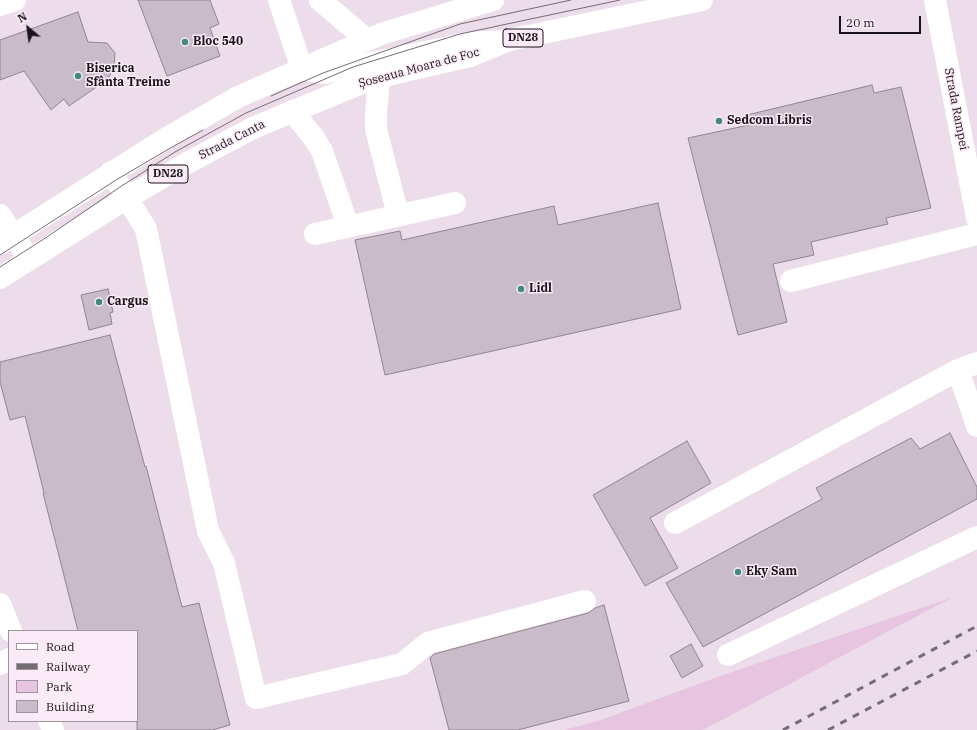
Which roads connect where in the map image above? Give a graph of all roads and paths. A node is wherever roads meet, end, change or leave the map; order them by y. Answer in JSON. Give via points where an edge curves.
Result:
{"nodes":[{"id":1,"x":15,"y":0,"type":"edge"},
{"id":2,"x":280,"y":0,"type":"edge"},
{"id":3,"x":320,"y":0,"type":"edge"},
{"id":4,"x":493,"y":0,"type":"edge"},
{"id":5,"x":702,"y":0,"type":"edge"},
{"id":6,"x":935,"y":0,"type":"edge"},
{"id":7,"x":0,"y":5,"type":"edge"},
{"id":8,"x":367,"y":40,"type":"junction"},
{"id":9,"x":509,"y":40,"type":"junction"},
{"id":10,"x":302,"y":69,"type":"junction"},
{"id":11,"x":379,"y":77,"type":"junction"},
{"id":12,"x":347,"y":89,"type":"joint"},
{"id":13,"x":292,"y":111,"type":"junction"},
{"id":14,"x":111,"y":172,"type":"junction"},
{"id":15,"x":127,"y":198,"type":"junction"},
{"id":16,"x":455,"y":203,"type":"dead end"},
{"id":17,"x":976,"y":211,"type":"edge"},
{"id":18,"x":0,"y":215,"type":"edge"},
{"id":19,"x":398,"y":215,"type":"junction"},
{"id":20,"x":348,"y":226,"type":"junction"},
{"id":21,"x":315,"y":234,"type":"dead end"},
{"id":22,"x":977,"y":234,"type":"edge"},
{"id":23,"x":7,"y":240,"type":"edge"},
{"id":24,"x":29,"y":260,"type":"junction"},
{"id":25,"x":0,"y":278,"type":"edge"},
{"id":26,"x":791,"y":281,"type":"dead end"},
{"id":27,"x":968,"y":367,"type":"edge"},
{"id":28,"x":977,"y":426,"type":"edge"},
{"id":29,"x":674,"y":523,"type":"dead end"},
{"id":30,"x":977,"y":537,"type":"edge"},
{"id":31,"x":586,"y":602,"type":"dead end"},
{"id":32,"x":0,"y":604,"type":"edge"},
{"id":33,"x":11,"y":630,"type":"edge"},
{"id":34,"x":728,"y":655,"type":"dead end"}],
"edges":[{"from":1,"to":7,"type":"main road"},
{"from":2,"to":10,"type":"main road"},
{"from":3,"to":8,"type":"main road"},
{"from":4,"to":8,"type":"main road","number":"DN28","via":[[410,24]]},
{"from":5,"to":9,"type":"main road","name":"Șoseaua Moara de Foc","number":"DN28"},
{"from":6,"to":17,"type":"main road","name":"Strada Rampei"},
{"from":8,"to":10,"type":"main road","number":"DN28"},
{"from":9,"to":10,"type":"main road","via":[[469,43],[323,72]]},
{"from":9,"to":11,"type":"main road","name":"Șoseaua Moara de Foc","number":"DN28","via":[[470,56]]},
{"from":10,"to":14,"type":"main road","number":"DN28","via":[[238,98]]},
{"from":11,"to":12,"type":"main road","name":"Șoseaua Moara de Foc","number":"DN28"},
{"from":11,"to":19,"type":"main road","via":[[376,129]]},
{"from":12,"to":13,"type":"main road","name":"Strada Canta","number":"DN28"},
{"from":13,"to":15,"type":"main road","name":"Strada Canta","number":"DN28","via":[[253,128]]},
{"from":13,"to":20,"type":"main road","via":[[322,151]]},
{"from":14,"to":15,"type":"main road"},
{"from":14,"to":23,"type":"main road","number":"DN28"},
{"from":15,"to":24,"type":"main road","name":"Strada Canta","number":"DN28"},
{"from":15,"to":31,"type":"main road","via":[[146,229],[207,528],[224,563],[256,698],[402,664],[428,643]]},
{"from":16,"to":19,"type":"main road"},
{"from":18,"to":23,"type":"main road"},
{"from":19,"to":20,"type":"main road"},
{"from":20,"to":21,"type":"main road"},
{"from":22,"to":26,"type":"main road"},
{"from":23,"to":24,"type":"main road"},
{"from":24,"to":25,"type":"main road","name":"Strada Canta","number":"DN28"},
{"from":27,"to":28,"type":"main road"},
{"from":27,"to":29,"type":"main road"},
{"from":30,"to":34,"type":"main road"},
{"from":32,"to":33,"type":"main road"}]}
